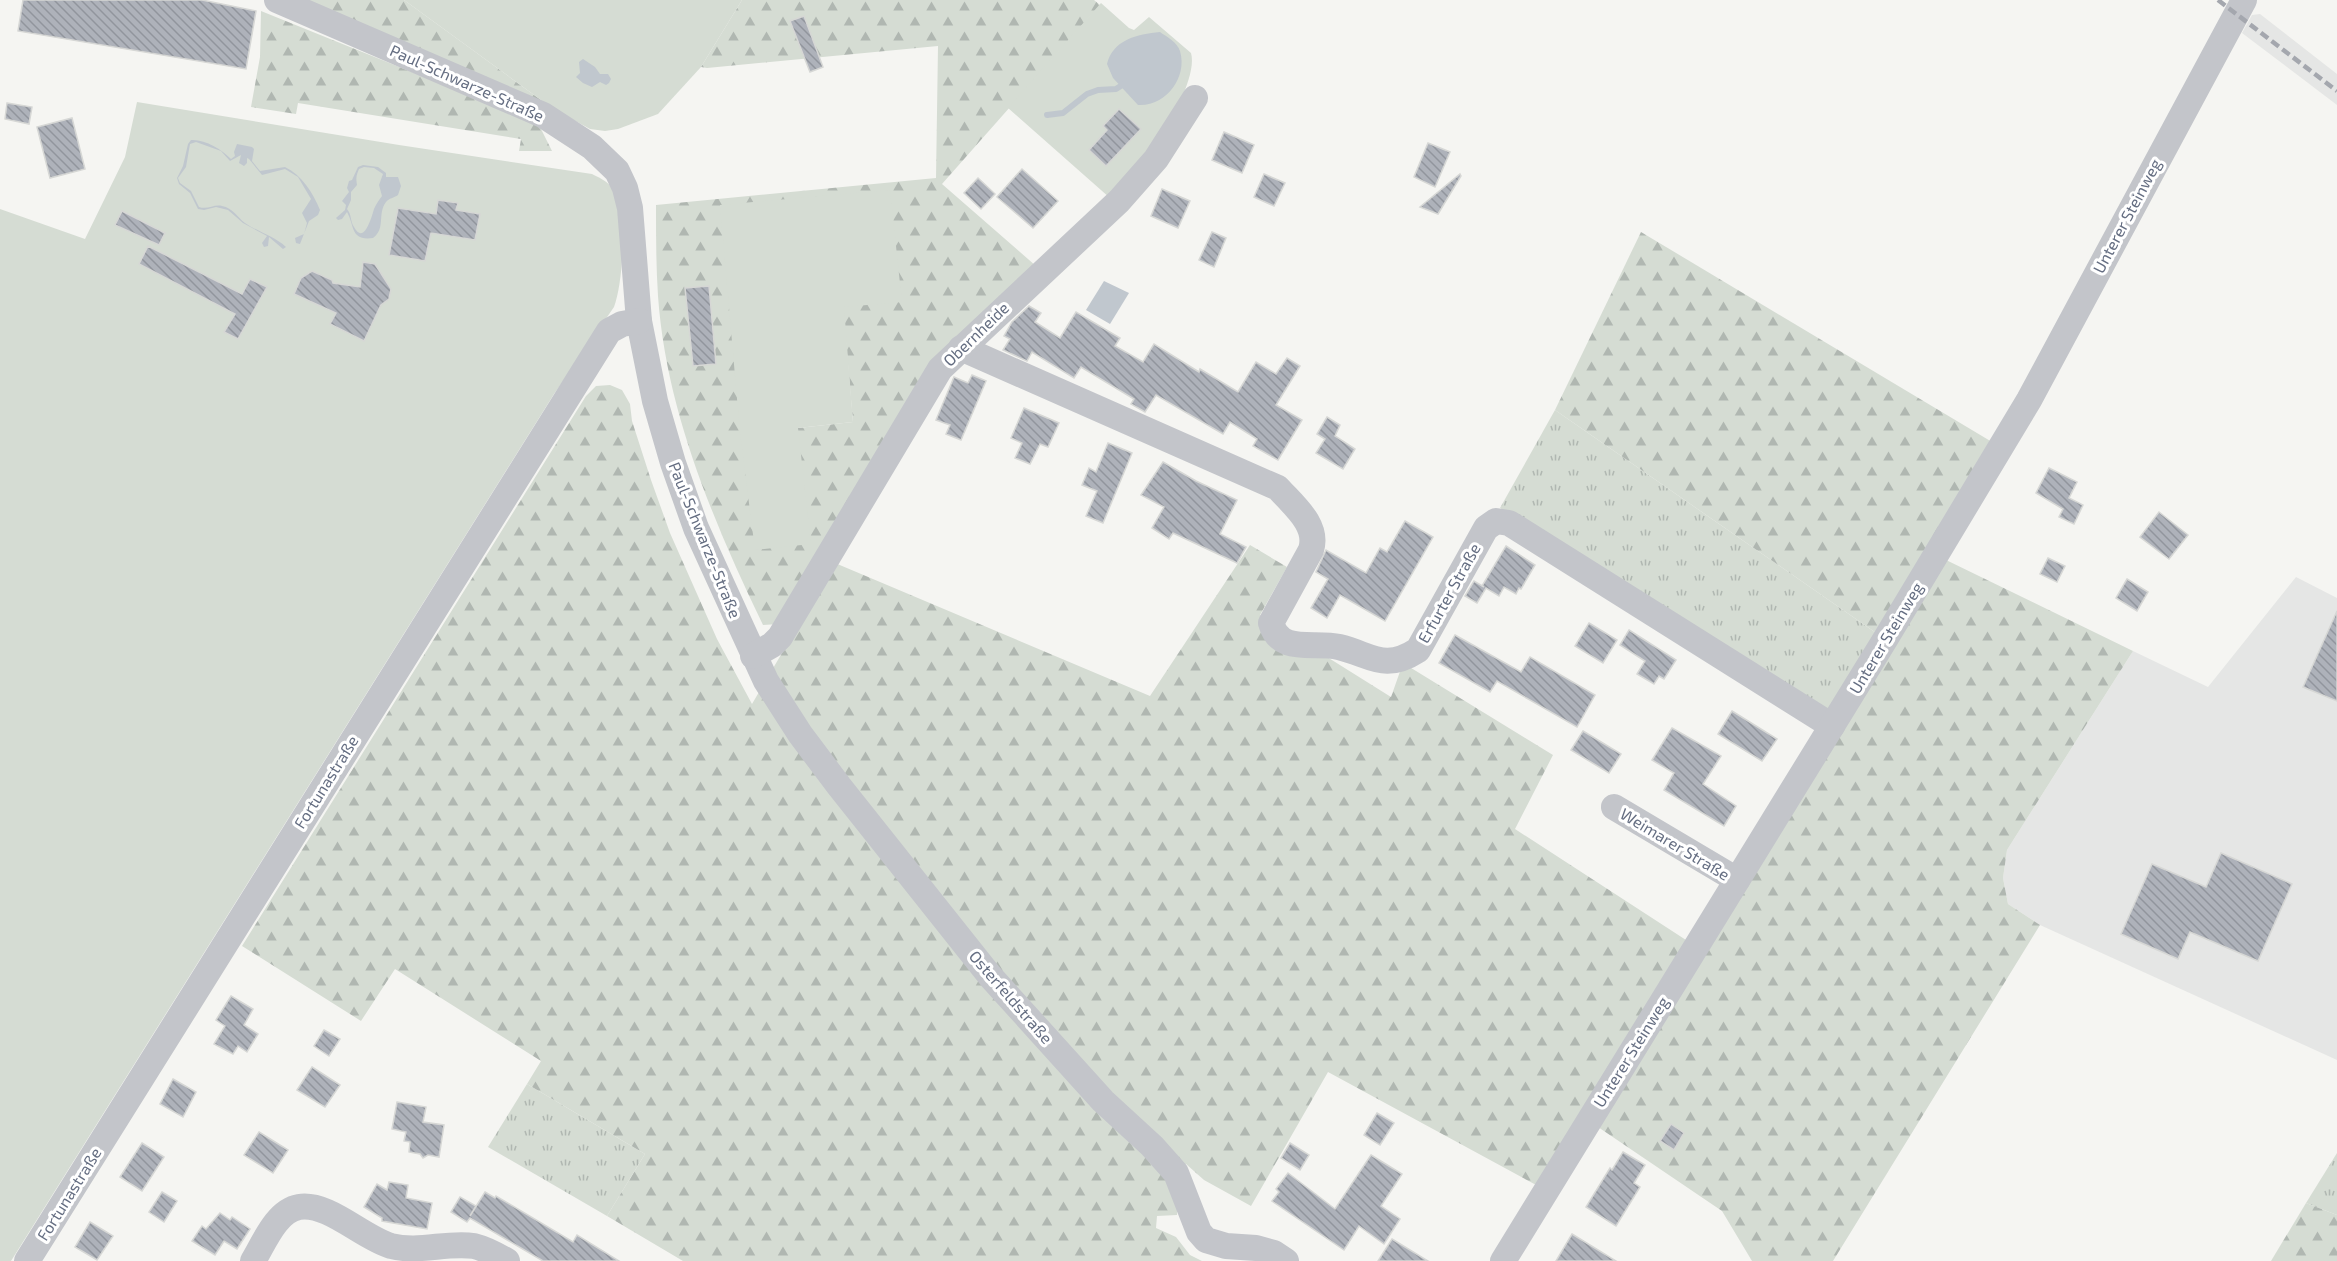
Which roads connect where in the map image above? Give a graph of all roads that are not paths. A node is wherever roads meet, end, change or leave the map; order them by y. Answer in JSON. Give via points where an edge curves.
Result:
{"nodes":[{"id":1,"x":277,"y":0,"type":"edge"},
{"id":2,"x":2244,"y":0,"type":"edge"},
{"id":3,"x":1195,"y":98,"type":"dead end"},
{"id":4,"x":639,"y":321,"type":"junction"},
{"id":5,"x":961,"y":348,"type":"junction"},
{"id":6,"x":753,"y":656,"type":"junction"},
{"id":7,"x":766,"y":681,"type":"joint"},
{"id":8,"x":1832,"y":726,"type":"junction"},
{"id":9,"x":1614,"y":807,"type":"dead end"},
{"id":10,"x":1737,"y":880,"type":"junction"},
{"id":11,"x":27,"y":1261,"type":"edge"},
{"id":12,"x":253,"y":1261,"type":"edge"},
{"id":13,"x":507,"y":1261,"type":"edge"},
{"id":14,"x":1286,"y":1261,"type":"edge"},
{"id":15,"x":1503,"y":1261,"type":"edge"}],
"edges":[{"from":1,"to":4,"type":"street","name":"Paul-Schwarze-Straße","via":[[543,115],[599,153],[617,171],[630,208]]},
{"from":2,"to":8,"type":"street","name":"Unterer Steinweg","via":[[2029,400]]},
{"from":3,"to":5,"type":"street","name":"Obernheide","via":[[1156,159],[1119,201]]},
{"from":4,"to":6,"type":"street","name":"Paul-Schwarze-Straße","via":[[655,402],[673,463],[696,528]]},
{"from":4,"to":11,"type":"street","name":"Fortunastraße","via":[[609,331]]},
{"from":5,"to":6,"type":"street","name":"Obernheide","via":[[940,369],[780,637]]},
{"from":5,"to":8,"type":"street","name":"Erfurter Straße","via":[[1278,488],[1305,519],[1314,541],[1271,622],[1274,633],[1290,644],[1338,646],[1377,661],[1405,659],[1418,651],[1486,528],[1496,521],[1509,523]]},
{"from":6,"to":7,"type":"street","name":"Paul-Schwarze-Straße"},
{"from":7,"to":14,"type":"street","name":"Osterfeldstraße","via":[[839,786],[990,976],[1103,1101],[1176,1173],[1199,1232],[1206,1240],[1256,1248]]},
{"from":8,"to":10,"type":"street","name":"Unterer Steinweg"},
{"from":9,"to":10,"type":"street","name":"Weimarer Straße"},
{"from":10,"to":15,"type":"street","name":"Unterer Steinweg"},
{"from":12,"to":13,"type":"street","via":[[278,1220],[288,1211],[309,1206],[393,1246],[470,1246]]}]}
